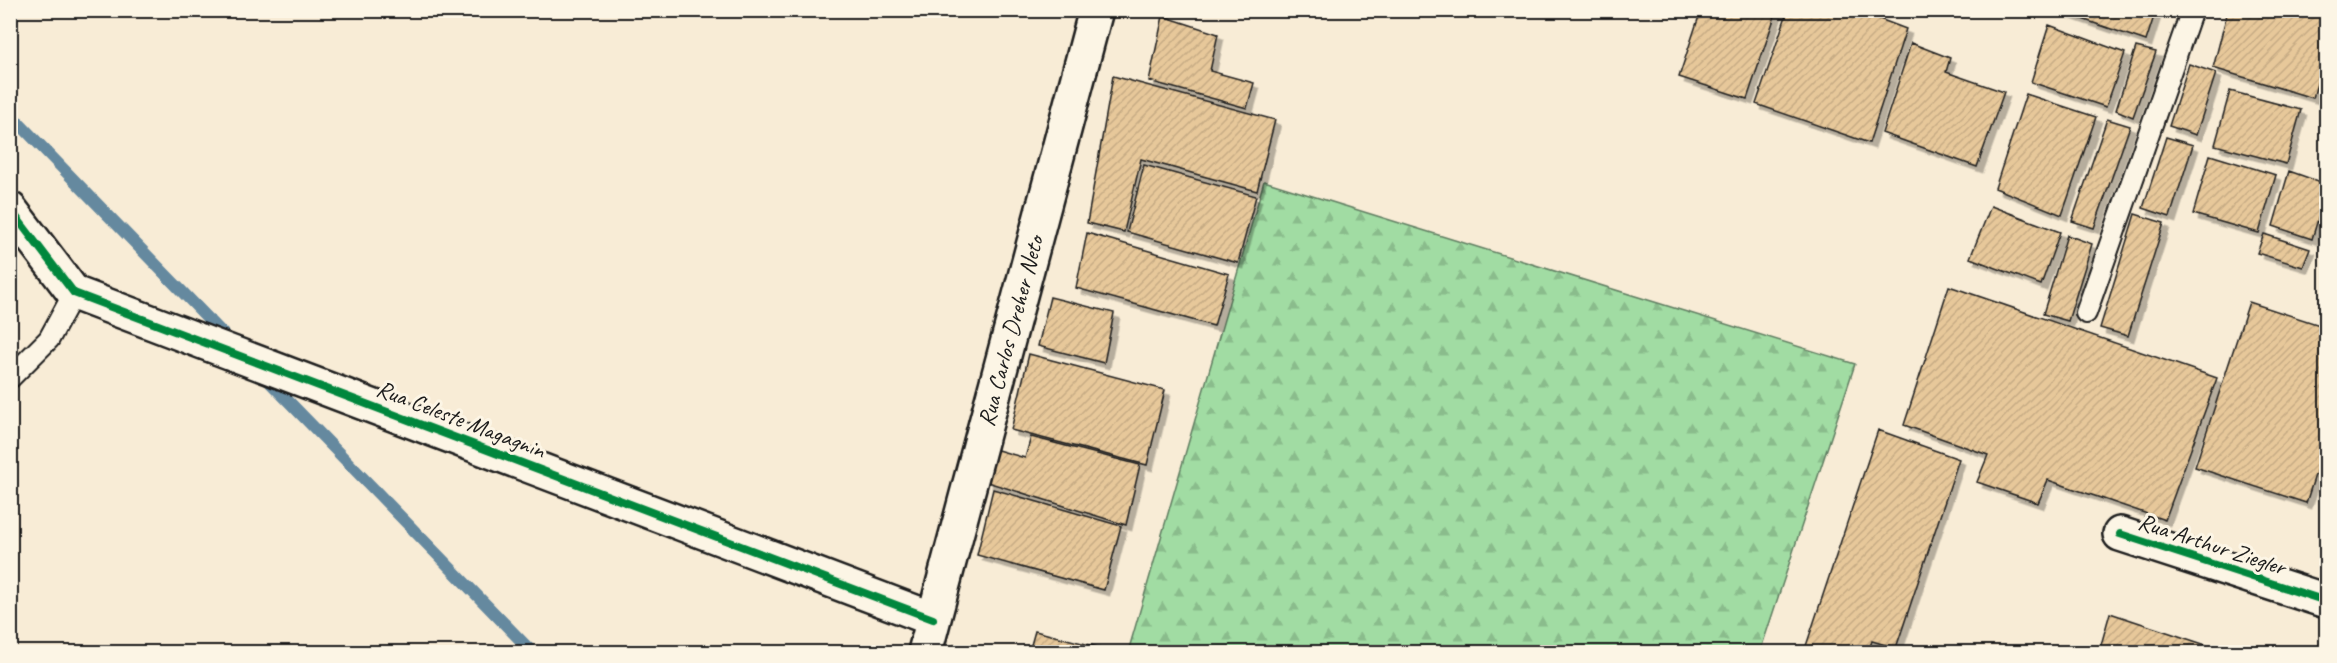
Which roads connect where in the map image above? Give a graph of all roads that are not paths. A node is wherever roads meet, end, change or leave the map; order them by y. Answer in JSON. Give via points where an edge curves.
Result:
{"nodes":[{"id":1,"x":1096,"y":10,"type":"edge"},
{"id":2,"x":2193,"y":10,"type":"edge"},
{"id":3,"x":10,"y":209,"type":"edge"},
{"id":4,"x":74,"y":293,"type":"junction"},
{"id":5,"x":2086,"y":313,"type":"dead end"},
{"id":6,"x":10,"y":378,"type":"edge"},
{"id":7,"x":2121,"y":534,"type":"dead end"},
{"id":8,"x":2326,"y":601,"type":"edge"},
{"id":9,"x":933,"y":619,"type":"junction"},
{"id":10,"x":925,"y":652,"type":"edge"}],
"edges":[{"from":1,"to":9,"type":"street","name":"Rua Carlos Dreher Neto"},
{"from":2,"to":5,"type":"lane"},
{"from":3,"to":4,"type":"street"},
{"from":4,"to":6,"type":"lane","via":[[49,339]]},
{"from":4,"to":9,"type":"street","name":"Rua Celeste Magagnin"},
{"from":7,"to":8,"type":"street","name":"Rua Arthur Ziegler"},
{"from":9,"to":10,"type":"street","name":"Rua Carlos Dreher Neto"}]}
